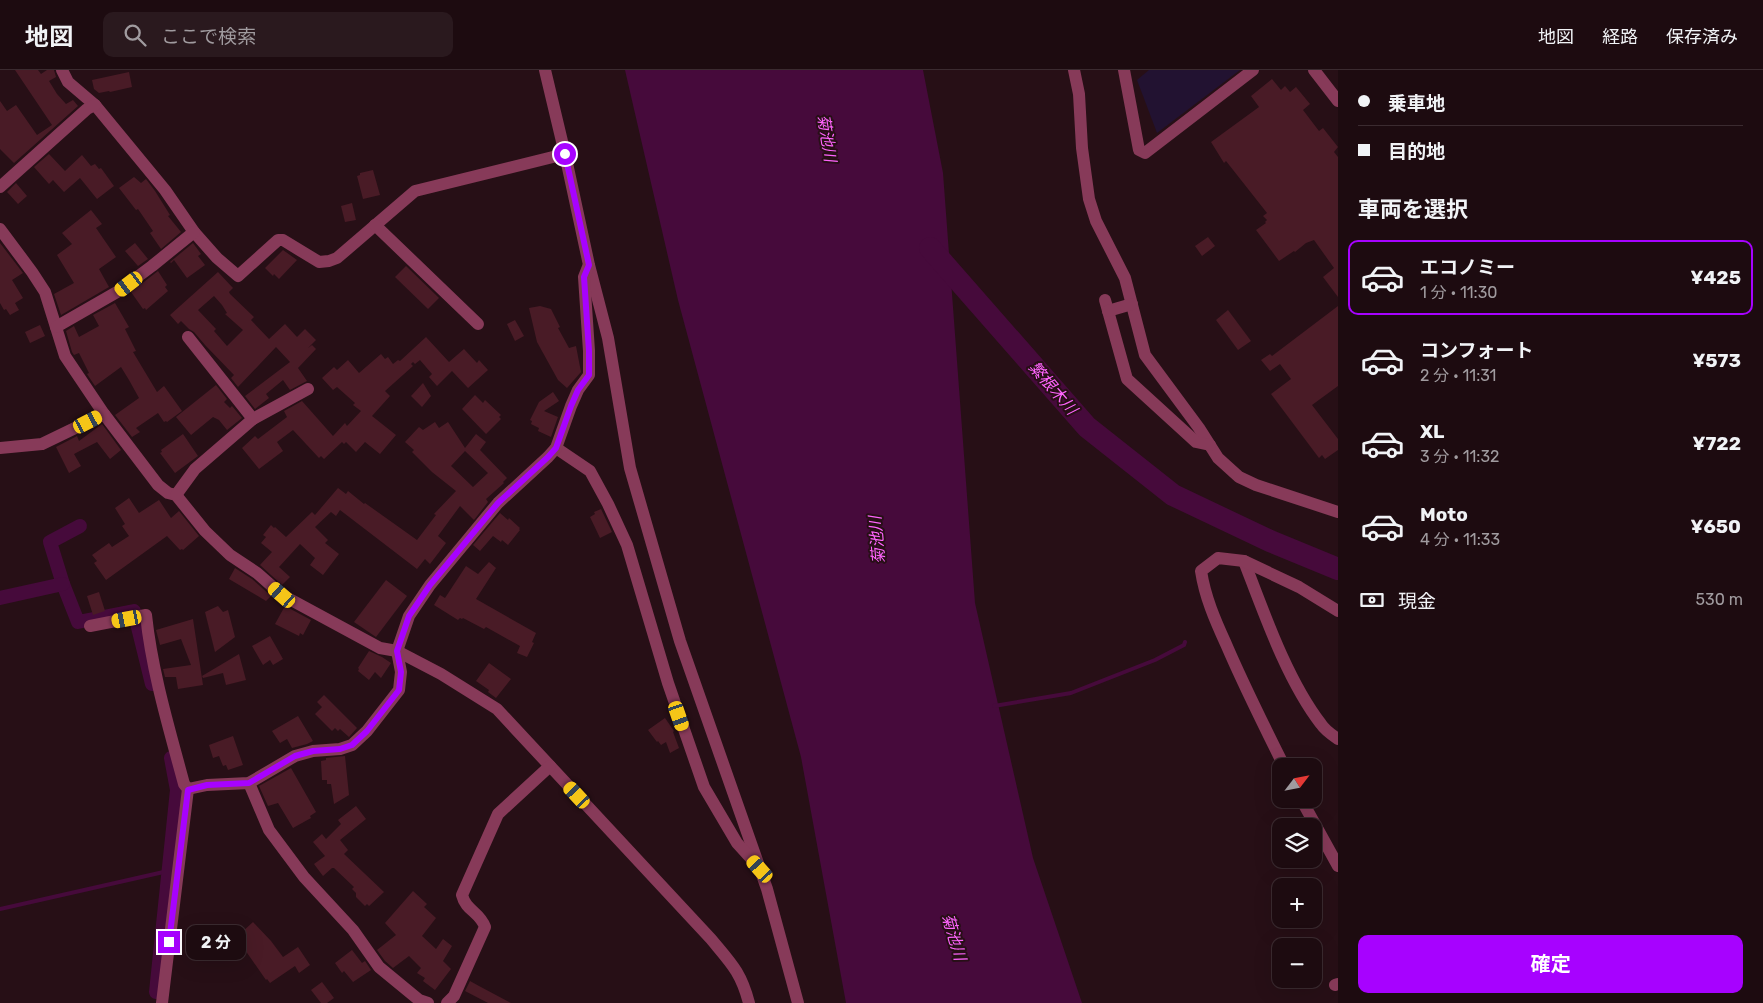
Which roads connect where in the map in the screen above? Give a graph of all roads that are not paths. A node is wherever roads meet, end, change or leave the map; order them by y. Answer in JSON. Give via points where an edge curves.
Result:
{"nodes":[{"id":1,"x":62,"y":70,"type":"edge"},
{"id":2,"x":545,"y":70,"type":"edge"},
{"id":3,"x":1074,"y":70,"type":"edge"},
{"id":4,"x":1137,"y":70,"type":"edge"},
{"id":5,"x":1253,"y":70,"type":"edge"},
{"id":6,"x":1314,"y":70,"type":"edge"},
{"id":7,"x":1125,"y":74,"type":"edge"},
{"id":8,"x":1338,"y":101,"type":"edge"},
{"id":9,"x":95,"y":104,"type":"junction"},
{"id":10,"x":565,"y":154,"type":"junction"},
{"id":11,"x":0,"y":187,"type":"edge"},
{"id":12,"x":375,"y":226,"type":"junction"},
{"id":13,"x":0,"y":229,"type":"edge"},
{"id":14,"x":194,"y":232,"type":"junction"},
{"id":15,"x":589,"y":265,"type":"junction"},
{"id":16,"x":1132,"y":304,"type":"junction"},
{"id":17,"x":478,"y":324,"type":"dead end"},
{"id":18,"x":56,"y":327,"type":"junction"},
{"id":19,"x":188,"y":337,"type":"dead end"},
{"id":20,"x":308,"y":390,"type":"dead end"},
{"id":21,"x":104,"y":414,"type":"junction"},
{"id":22,"x":253,"y":419,"type":"junction"},
{"id":23,"x":1210,"y":445,"type":"junction"},
{"id":24,"x":0,"y":448,"type":"edge"},
{"id":25,"x":556,"y":448,"type":"junction"},
{"id":26,"x":176,"y":496,"type":"junction"},
{"id":27,"x":1338,"y":512,"type":"edge"},
{"id":28,"x":1244,"y":561,"type":"junction"},
{"id":29,"x":1338,"y":611,"type":"edge"},
{"id":30,"x":90,"y":626,"type":"dead end"},
{"id":31,"x":397,"y":651,"type":"junction"},
{"id":32,"x":1338,"y":739,"type":"edge"},
{"id":33,"x":1280,"y":758,"type":"edge"},
{"id":34,"x":550,"y":766,"type":"junction"},
{"id":35,"x":249,"y":783,"type":"junction"},
{"id":36,"x":188,"y":790,"type":"junction"},
{"id":37,"x":1306,"y":808,"type":"edge"},
{"id":38,"x":1338,"y":866,"type":"edge"},
{"id":39,"x":760,"y":869,"type":"junction"},
{"id":40,"x":422,"y":1002,"type":"edge"},
{"id":41,"x":162,"y":1003,"type":"edge"},
{"id":42,"x":447,"y":1003,"type":"edge"},
{"id":43,"x":749,"y":1003,"type":"edge"},
{"id":44,"x":798,"y":1003,"type":"edge"}],
"edges":[{"from":1,"to":9,"type":"street","via":[[68,82]]},
{"from":2,"to":10,"type":"street"},
{"from":3,"to":16,"type":"street","via":[[1089,199],[1096,221],[1125,278]]},
{"from":4,"to":7,"type":"street"},
{"from":5,"to":7,"type":"street","via":[[1145,153],[1139,150]]},
{"from":6,"to":8,"type":"street"},
{"from":9,"to":11,"type":"street"},
{"from":9,"to":14,"type":"street","via":[[165,190]]},
{"from":10,"to":12,"type":"street","via":[[415,191]]},
{"from":10,"to":15,"type":"street"},
{"from":12,"to":14,"type":"street","via":[[329,261],[319,262],[278,240],[238,276]]},
{"from":12,"to":17,"type":"street"},
{"from":13,"to":18,"type":"street","via":[[45,292]]},
{"from":14,"to":18,"type":"street","via":[[118,292]]},
{"from":15,"to":25,"type":"street","via":[[584,277],[589,375],[578,390]]},
{"from":15,"to":39,"type":"street","via":[[608,338],[630,468],[680,641]]},
{"from":16,"to":23,"type":"street","via":[[1145,355]]},
{"from":16,"to":23,"type":"street","via":[[1106,305],[1127,379],[1196,442]]},
{"from":18,"to":21,"type":"street","via":[[65,356]]},
{"from":19,"to":22,"type":"street"},
{"from":20,"to":22,"type":"street"},
{"from":21,"to":24,"type":"street","via":[[42,444]]},
{"from":21,"to":26,"type":"street","via":[[158,485]]},
{"from":22,"to":26,"type":"street","via":[[195,469]]},
{"from":23,"to":27,"type":"street","via":[[1218,458],[1239,477]]},
{"from":25,"to":31,"type":"street","via":[[498,503],[430,585],[409,616]]},
{"from":25,"to":39,"type":"street","via":[[590,471],[608,504],[627,546],[668,683],[704,786],[737,843]]},
{"from":26,"to":31,"type":"street","via":[[230,555],[282,595],[380,648]]},
{"from":28,"to":29,"type":"street","via":[[1299,587]]},
{"from":28,"to":32,"type":"street","via":[[1297,685],[1322,725]]},
{"from":28,"to":33,"type":"street","via":[[1218,558],[1201,571],[1203,585],[1242,682]]},
{"from":30,"to":36,"type":"street","via":[[146,615],[149,645]]},
{"from":31,"to":34,"type":"street","via":[[497,708]]},
{"from":31,"to":35,"type":"street","via":[[401,672],[399,690],[352,745],[295,756]]},
{"from":34,"to":42,"type":"street","via":[[498,814],[462,895],[464,904],[483,920],[485,927],[454,996]]},
{"from":34,"to":43,"type":"street","via":[[737,969]]},
{"from":35,"to":36,"type":"street","via":[[207,785]]},
{"from":35,"to":40,"type":"street","via":[[270,830],[304,877],[353,930],[379,968]]},
{"from":36,"to":41,"type":"street"},
{"from":37,"to":38,"type":"street"},
{"from":39,"to":44,"type":"street"}]}
